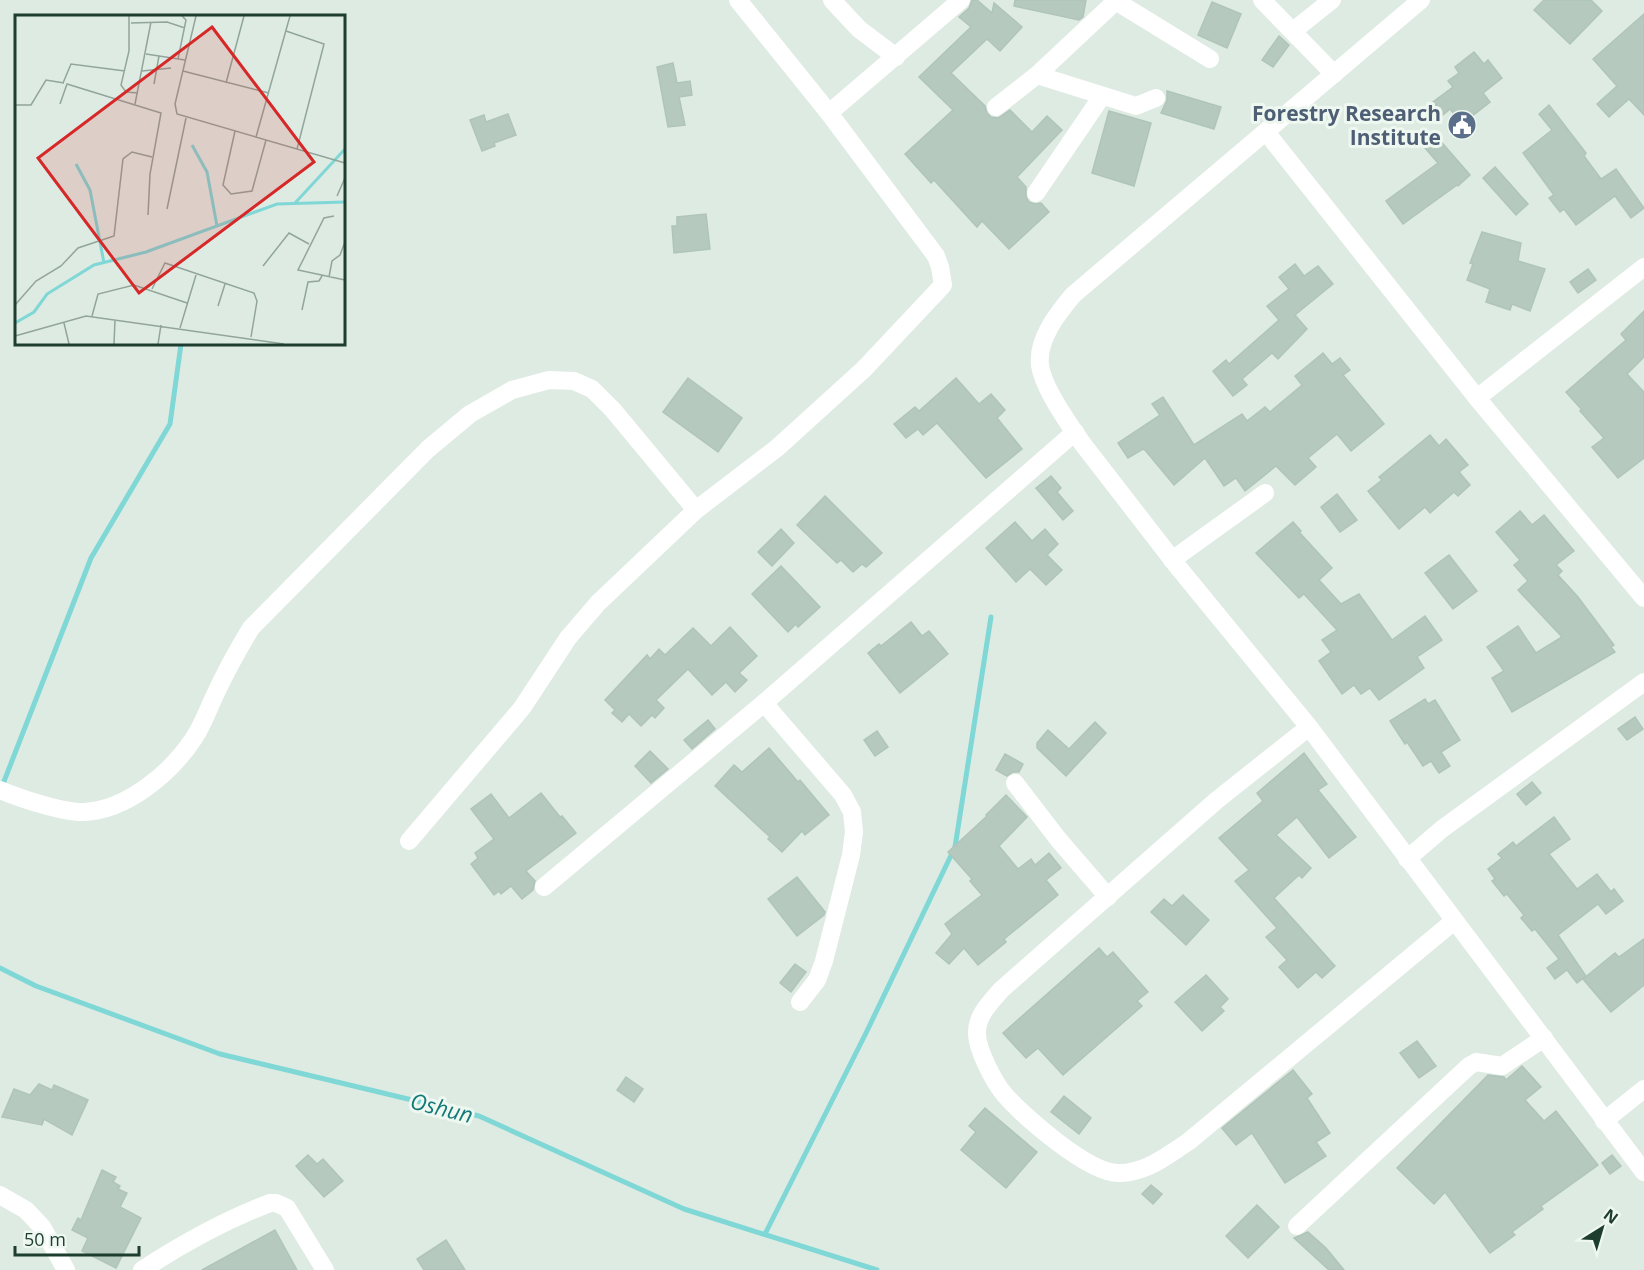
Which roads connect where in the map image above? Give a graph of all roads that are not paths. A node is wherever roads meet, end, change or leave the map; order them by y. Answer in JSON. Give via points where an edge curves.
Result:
{"nodes":[{"id":1,"x":738,"y":0,"type":"edge"},
{"id":2,"x":832,"y":0,"type":"edge"},
{"id":3,"x":961,"y":0,"type":"edge"},
{"id":4,"x":1116,"y":0,"type":"edge"},
{"id":5,"x":1262,"y":0,"type":"edge"},
{"id":6,"x":1332,"y":0,"type":"edge"},
{"id":7,"x":1421,"y":0,"type":"edge"},
{"id":8,"x":1293,"y":31,"type":"junction"},
{"id":9,"x":896,"y":57,"type":"junction"},
{"id":10,"x":1210,"y":59,"type":"dead end"},
{"id":11,"x":1335,"y":74,"type":"junction"},
{"id":12,"x":1037,"y":75,"type":"junction"},
{"id":13,"x":1102,"y":96,"type":"junction"},
{"id":14,"x":1156,"y":98,"type":"dead end"},
{"id":15,"x":996,"y":107,"type":"dead end"},
{"id":16,"x":829,"y":113,"type":"junction"},
{"id":17,"x":1266,"y":132,"type":"junction"},
{"id":18,"x":1036,"y":193,"type":"dead end"},
{"id":19,"x":1644,"y":267,"type":"edge"},
{"id":20,"x":1477,"y":398,"type":"junction"},
{"id":21,"x":1075,"y":432,"type":"junction"},
{"id":22,"x":1264,"y":493,"type":"dead end"},
{"id":23,"x":696,"y":510,"type":"junction"},
{"id":24,"x":1173,"y":560,"type":"junction"},
{"id":25,"x":1644,"y":598,"type":"edge"},
{"id":26,"x":1644,"y":682,"type":"edge"},
{"id":27,"x":764,"y":703,"type":"junction"},
{"id":28,"x":1309,"y":727,"type":"junction"},
{"id":29,"x":1015,"y":783,"type":"dead end"},
{"id":30,"x":0,"y":790,"type":"edge"},
{"id":31,"x":409,"y":841,"type":"dead end"},
{"id":32,"x":1407,"y":859,"type":"junction"},
{"id":33,"x":544,"y":887,"type":"dead end"},
{"id":34,"x":1108,"y":897,"type":"junction"},
{"id":35,"x":1454,"y":921,"type":"junction"},
{"id":36,"x":800,"y":1002,"type":"dead end"},
{"id":37,"x":1544,"y":1038,"type":"junction"},
{"id":38,"x":1644,"y":1089,"type":"edge"},
{"id":39,"x":1604,"y":1121,"type":"junction"},
{"id":40,"x":1644,"y":1172,"type":"edge"},
{"id":41,"x":0,"y":1195,"type":"edge"},
{"id":42,"x":1297,"y":1226,"type":"dead end"},
{"id":43,"x":66,"y":1270,"type":"edge"},
{"id":44,"x":142,"y":1270,"type":"edge"},
{"id":45,"x":325,"y":1270,"type":"edge"}],
"edges":[{"from":1,"to":16,"type":"street"},
{"from":2,"to":9,"type":"street","via":[[859,29]]},
{"from":3,"to":9,"type":"street"},
{"from":4,"to":10,"type":"street"},
{"from":4,"to":12,"type":"street"},
{"from":5,"to":8,"type":"street"},
{"from":6,"to":8,"type":"street"},
{"from":7,"to":11,"type":"street"},
{"from":8,"to":11,"type":"street"},
{"from":9,"to":16,"type":"street"},
{"from":11,"to":17,"type":"street"},
{"from":12,"to":13,"type":"street"},
{"from":12,"to":15,"type":"street"},
{"from":13,"to":14,"type":"street","via":[[1136,106]]},
{"from":13,"to":18,"type":"street"},
{"from":16,"to":23,"type":"street","via":[[936,256],[943,285],[864,369],[777,448]]},
{"from":17,"to":20,"type":"street"},
{"from":17,"to":21,"type":"street","via":[[1088,281],[1061,310],[1046,337],[1040,365],[1046,383]]},
{"from":19,"to":20,"type":"street"},
{"from":20,"to":25,"type":"street"},
{"from":21,"to":24,"type":"street"},
{"from":21,"to":27,"type":"street"},
{"from":22,"to":24,"type":"street"},
{"from":23,"to":30,"type":"street","via":[[592,389],[574,381],[549,381],[512,390],[470,414],[428,449],[251,628],[195,737],[164,774],[105,810],[81,812],[24,800]]},
{"from":23,"to":31,"type":"street","via":[[598,603],[568,638],[522,708]]},
{"from":24,"to":28,"type":"street"},
{"from":26,"to":32,"type":"street","via":[[1442,829]]},
{"from":27,"to":33,"type":"street"},
{"from":27,"to":36,"type":"street","via":[[843,795],[852,812],[851,855],[824,961],[817,980]]},
{"from":28,"to":32,"type":"street"},
{"from":28,"to":34,"type":"street","via":[[1217,800]]},
{"from":29,"to":34,"type":"street"},
{"from":32,"to":35,"type":"street"},
{"from":34,"to":35,"type":"street","via":[[1002,990],[983,1011],[976,1033],[982,1055],[1002,1092],[1019,1110],[1071,1153],[1117,1174],[1140,1171],[1188,1142]]},
{"from":35,"to":37,"type":"street"},
{"from":37,"to":39,"type":"street"},
{"from":37,"to":42,"type":"street","via":[[1502,1066],[1476,1062],[1469,1066]]},
{"from":38,"to":39,"type":"street"},
{"from":39,"to":40,"type":"street"},
{"from":41,"to":43,"type":"street","via":[[26,1210],[42,1227]]},
{"from":44,"to":45,"type":"street","via":[[218,1226],[270,1203],[286,1208]]}]}
